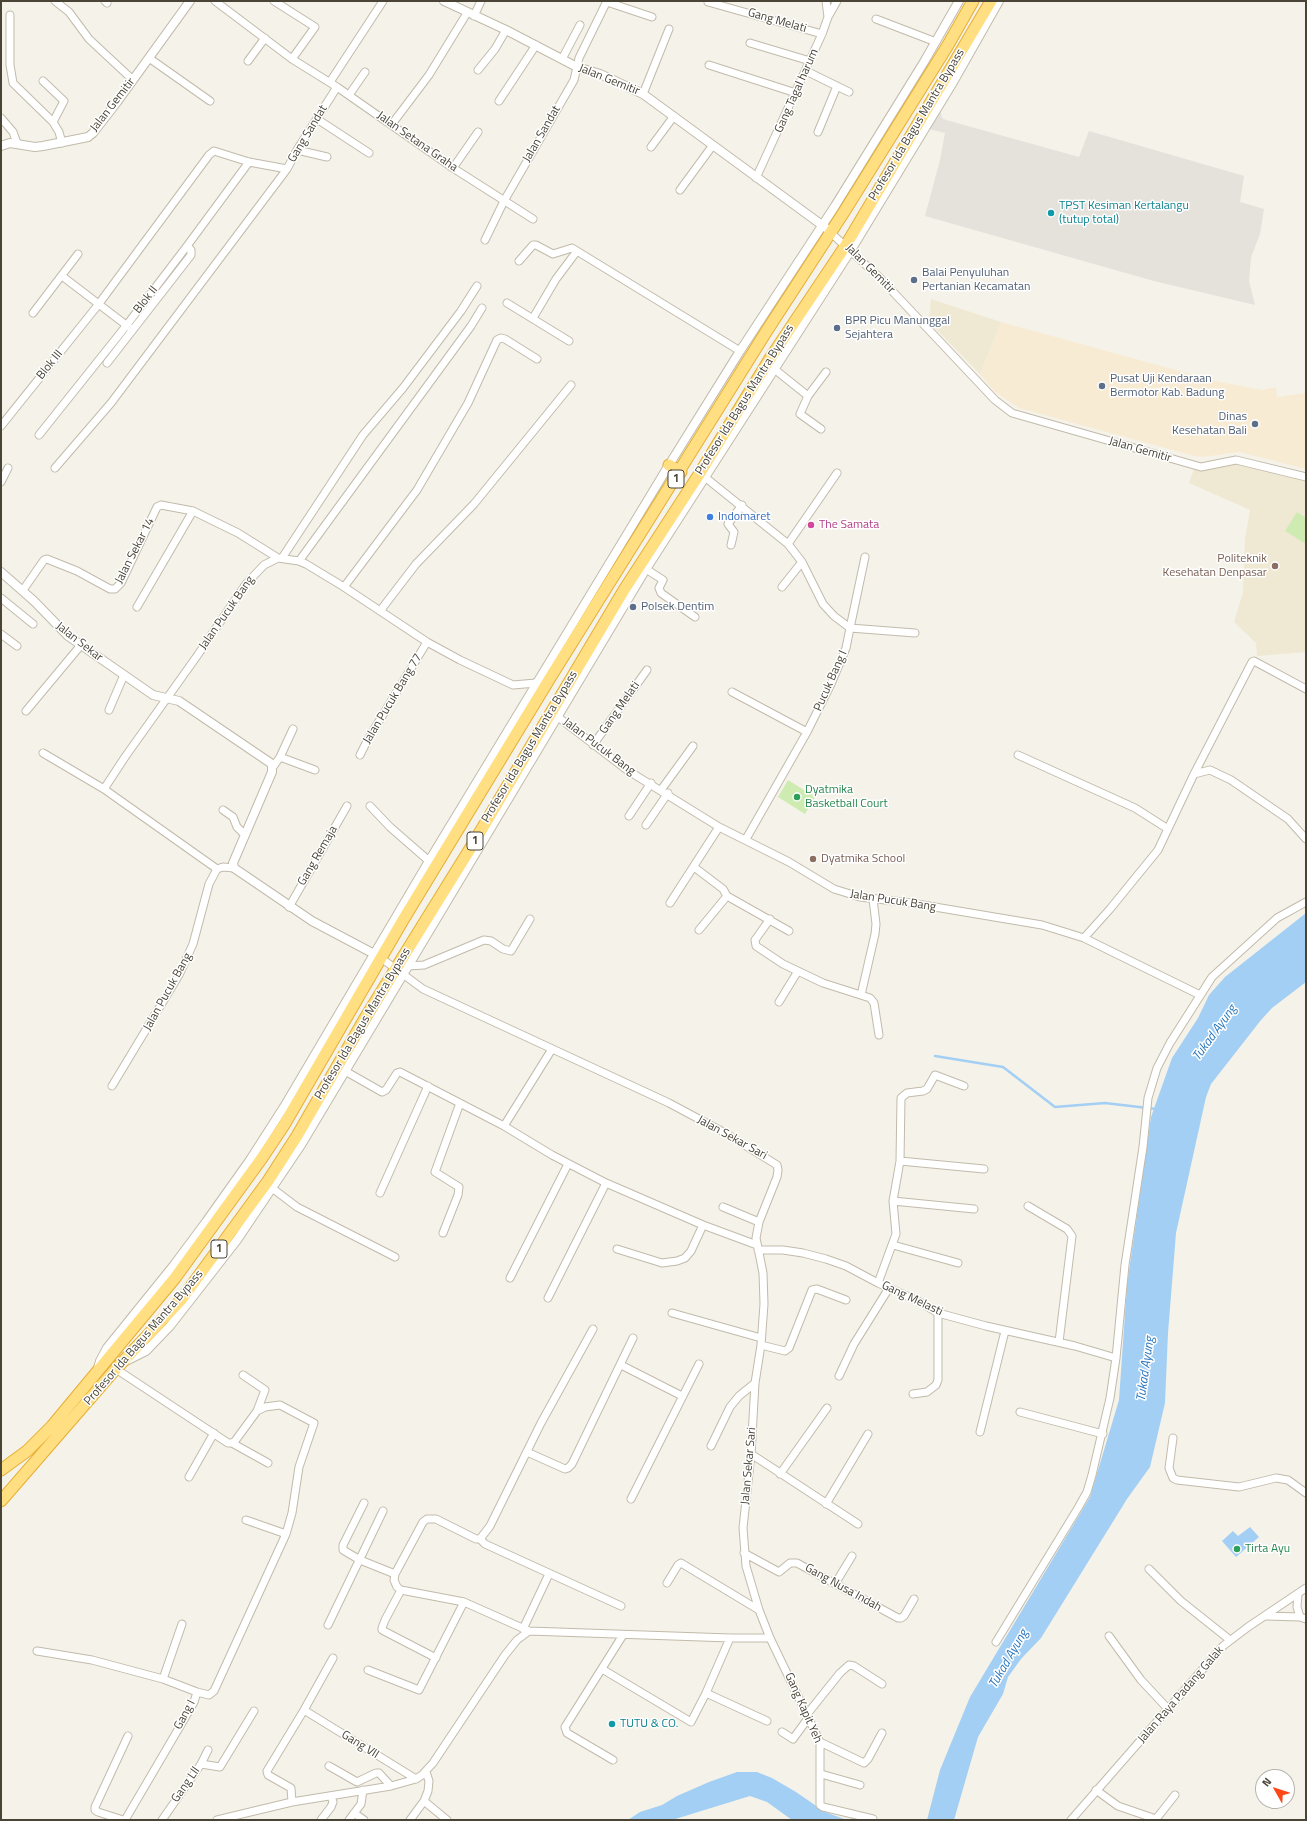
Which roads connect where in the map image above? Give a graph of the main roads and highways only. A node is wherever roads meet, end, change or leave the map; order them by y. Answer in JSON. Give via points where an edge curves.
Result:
{"nodes":[{"id":1,"x":973,"y":1,"type":"edge"},
{"id":2,"x":991,"y":1,"type":"edge"},
{"id":3,"x":669,"y":464,"type":"road end"},
{"id":4,"x":681,"y":472,"type":"junction"},
{"id":5,"x":584,"y":623,"type":"junction"},
{"id":6,"x":601,"y":629,"type":"junction"},
{"id":7,"x":120,"y":1366,"type":"junction"},
{"id":8,"x":98,"y":1371,"type":"junction"},
{"id":9,"x":1,"y":1470,"type":"edge"},
{"id":10,"x":1,"y":1501,"type":"edge"}],
"edges":[{"from":1,"to":4,"type":"highway","name":"Profesor Ida Bagus Mantra Bypass","number":"1","via":[[940,58],[827,229]]},
{"from":2,"to":6,"type":"highway","name":"Profesor Ida Bagus Mantra Bypass","number":"1","via":[[848,247],[771,357],[703,475],[632,575]]},
{"from":3,"to":4,"type":"highway"},
{"from":4,"to":5,"type":"highway","name":"Profesor Ida Bagus Mantra Bypass","number":"1"},
{"from":5,"to":6,"type":"highway"},
{"from":5,"to":8,"type":"highway","name":"Profesor Ida Bagus Mantra Bypass","number":"1","via":[[488,771],[377,956],[284,1124],[175,1278]]},
{"from":6,"to":7,"type":"highway","name":"Profesor Ida Bagus Mantra Bypass","number":"1","via":[[555,714],[400,971],[364,1020],[268,1181],[181,1300]]},
{"from":7,"to":8,"type":"highway"},
{"from":7,"to":10,"type":"highway","name":"Profesor Ida Bagus Mantra Bypass","number":"1"},
{"from":8,"to":9,"type":"highway","name":"Profesor Ida Bagus Mantra Bypass","number":"1","via":[[52,1426]]}]}
